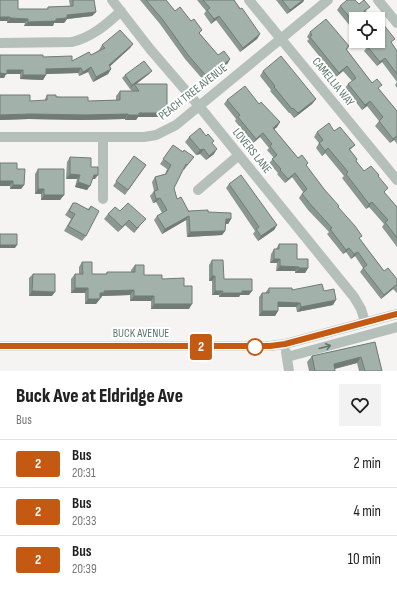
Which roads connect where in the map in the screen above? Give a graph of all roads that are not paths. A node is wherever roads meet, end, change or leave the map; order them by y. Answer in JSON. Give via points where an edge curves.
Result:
{"nodes":[{"id":1,"x":112,"y":0,"type":"edge"},
{"id":2,"x":249,"y":0,"type":"edge"},
{"id":3,"x":328,"y":0,"type":"edge"},
{"id":4,"x":378,"y":0,"type":"edge"},
{"id":5,"x":121,"y":11,"type":"junction"},
{"id":6,"x":397,"y":23,"type":"edge"},
{"id":7,"x":281,"y":39,"type":"junction"},
{"id":8,"x":0,"y":42,"type":"edge"},
{"id":9,"x":199,"y":106,"type":"junction"},
{"id":10,"x":0,"y":137,"type":"edge"},
{"id":11,"x":103,"y":137,"type":"junction"},
{"id":12,"x":238,"y":155,"type":"junction"},
{"id":13,"x":397,"y":180,"type":"edge"},
{"id":14,"x":198,"y":190,"type":"dead end"},
{"id":15,"x":103,"y":199,"type":"dead end"},
{"id":16,"x":397,"y":314,"type":"edge"},
{"id":17,"x":365,"y":322,"type":"junction"},
{"id":18,"x":397,"y":327,"type":"edge"},
{"id":19,"x":285,"y":344,"type":"junction"},
{"id":20,"x":0,"y":346,"type":"edge"},
{"id":21,"x":287,"y":357,"type":"junction"},
{"id":22,"x":289,"y":371,"type":"edge"}],
"edges":[{"from":1,"to":5,"type":"street","name":"LOVERS LANE"},
{"from":2,"to":7,"type":"street","name":"CAMELLIA WAY"},
{"from":3,"to":7,"type":"street","name":"PEACH TREE AVENUE"},
{"from":4,"to":6,"type":"street"},
{"from":5,"to":8,"type":"street","via":[[95,33],[72,42]]},
{"from":5,"to":9,"type":"street","name":"LOVERS LANE"},
{"from":7,"to":9,"type":"street","name":"PEACH TREE AVENUE"},
{"from":7,"to":13,"type":"street","name":"CAMELLIA WAY"},
{"from":9,"to":11,"type":"street","name":"PEACH TREE AVENUE","via":[[176,125],[156,135],[144,138]]},
{"from":9,"to":12,"type":"street","name":"LOVERS LANE"},
{"from":10,"to":11,"type":"street","name":"PEACH TREE AVENUE"},
{"from":11,"to":15,"type":"street"},
{"from":12,"to":14,"type":"street"},
{"from":12,"to":17,"type":"street","name":"LOVERS LANE","via":[[354,297]]},
{"from":16,"to":17,"type":"street","name":"BUCK AVENUE"},
{"from":17,"to":19,"type":"street","name":"BUCK AVENUE"},
{"from":21,"to":18,"type":"street","one_way":true},
{"from":19,"to":20,"type":"street","name":"BUCK AVENUE","via":[[254,347]]},
{"from":19,"to":21,"type":"street"},
{"from":21,"to":22,"type":"street"}]}
